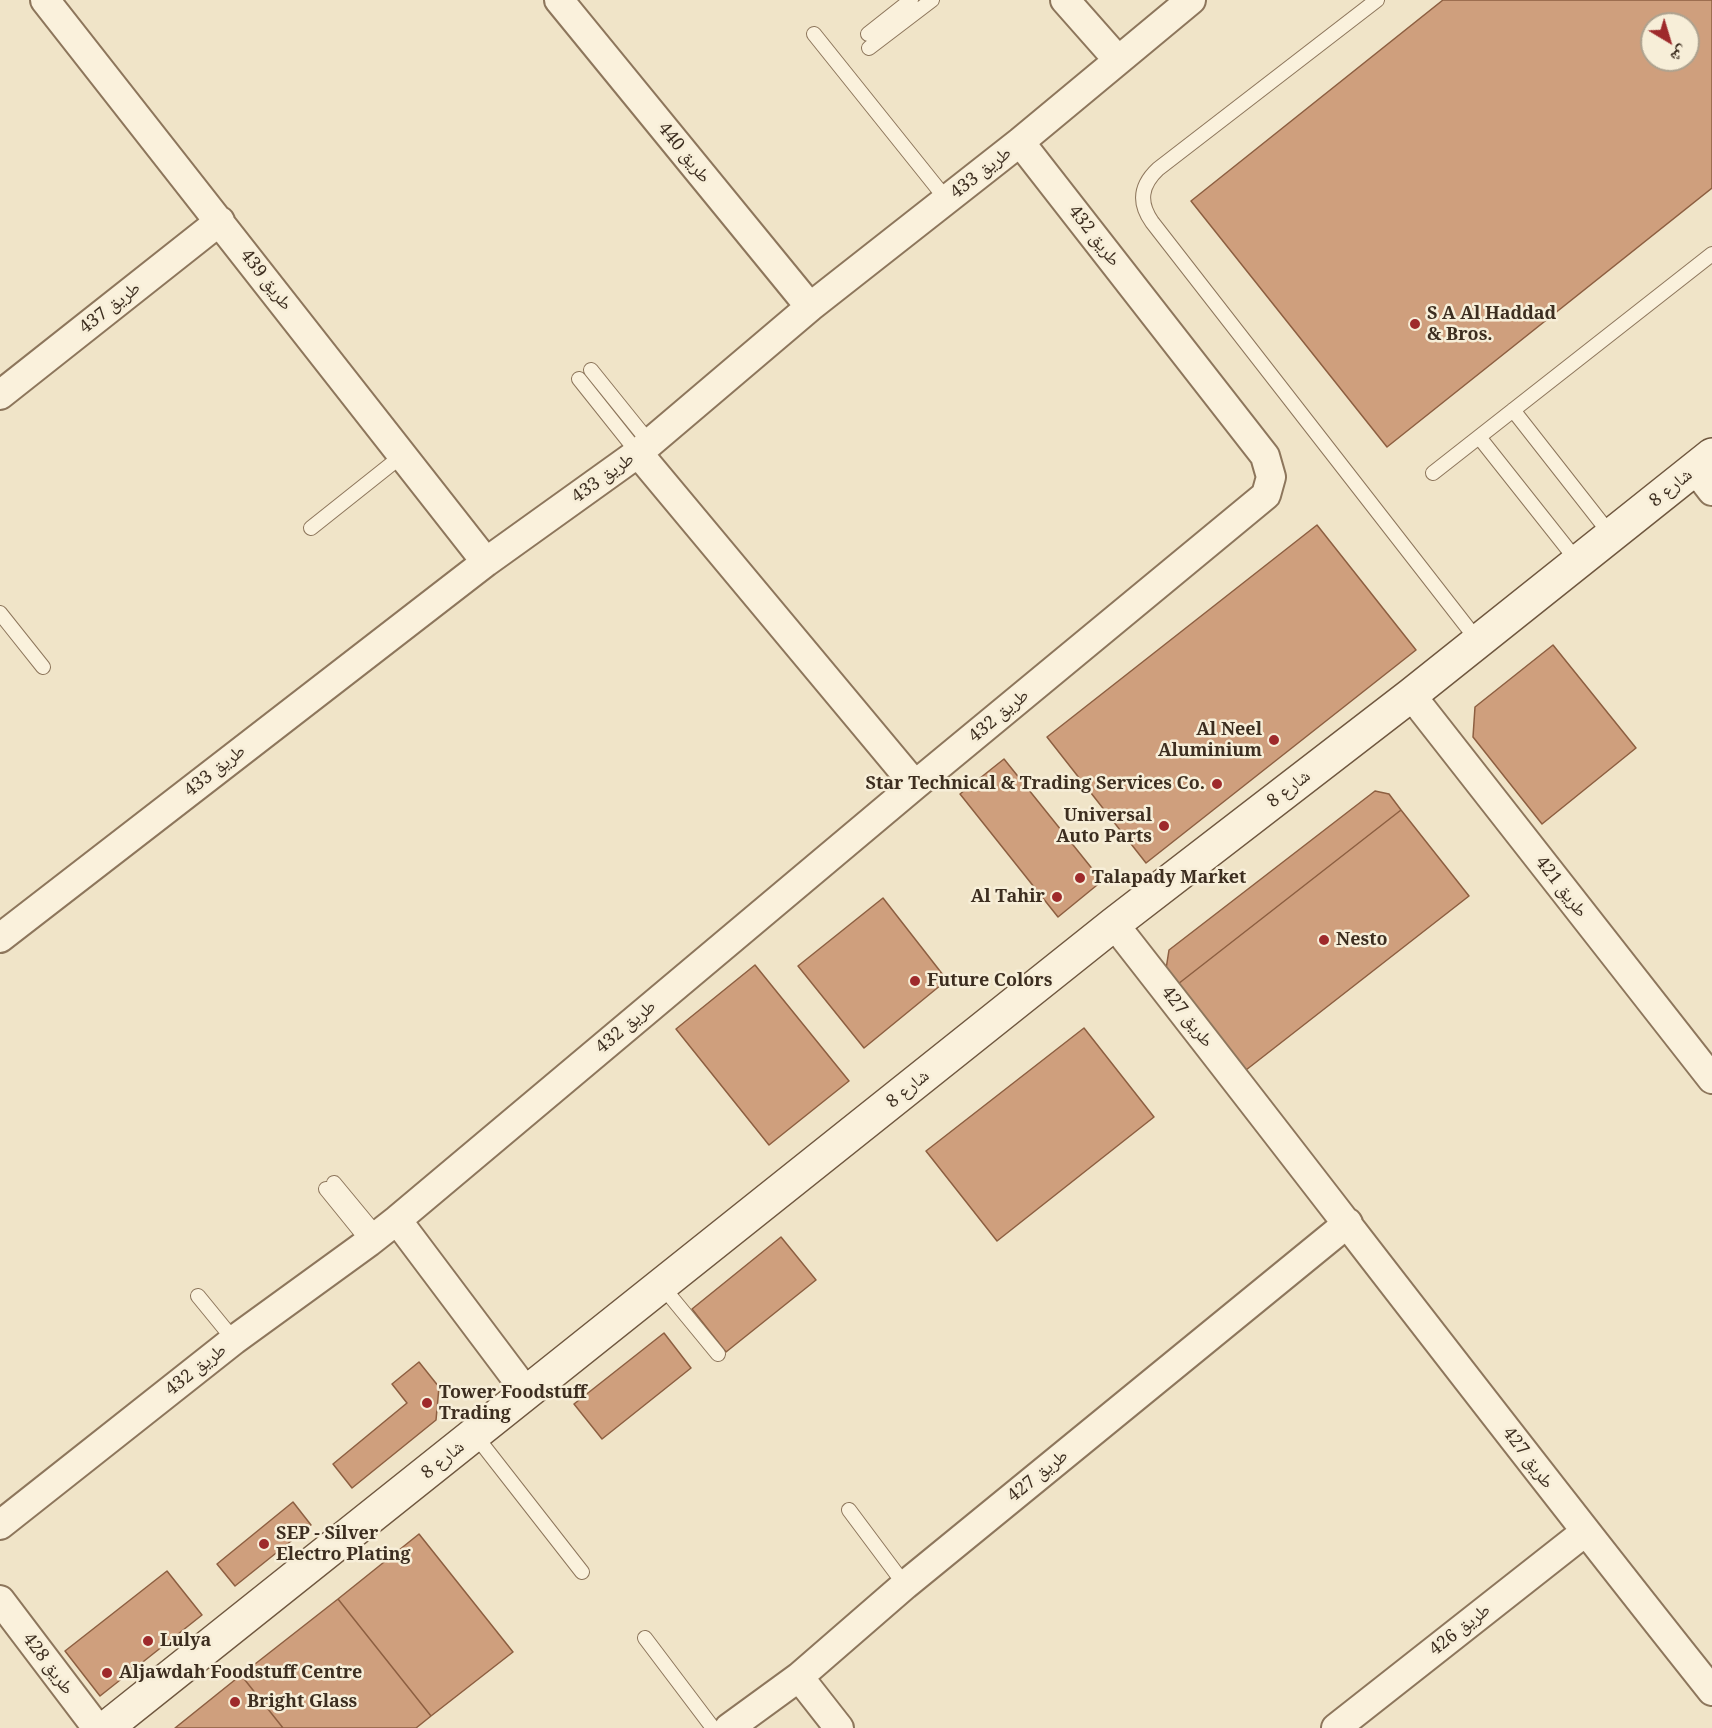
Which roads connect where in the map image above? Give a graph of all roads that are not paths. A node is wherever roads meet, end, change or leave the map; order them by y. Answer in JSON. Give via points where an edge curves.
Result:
{"nodes":[{"id":1,"x":45,"y":0,"type":"edge"},
{"id":2,"x":559,"y":0,"type":"edge"},
{"id":3,"x":911,"y":0,"type":"edge"},
{"id":4,"x":932,"y":0,"type":"edge"},
{"id":5,"x":1065,"y":0,"type":"edge"},
{"id":6,"x":1191,"y":0,"type":"edge"},
{"id":7,"x":1377,"y":0,"type":"edge"},
{"id":8,"x":814,"y":34,"type":"dead end"},
{"id":9,"x":1118,"y":60,"type":"junction"},
{"id":10,"x":1020,"y":142,"type":"junction"},
{"id":11,"x":947,"y":200,"type":"junction"},
{"id":12,"x":220,"y":221,"type":"junction"},
{"id":13,"x":1712,"y":254,"type":"edge"},
{"id":14,"x":810,"y":307,"type":"junction"},
{"id":15,"x":591,"y":370,"type":"dead end"},
{"id":16,"x":579,"y":379,"type":"dead end"},
{"id":17,"x":0,"y":395,"type":"edge"},
{"id":18,"x":1513,"y":410,"type":"junction"},
{"id":19,"x":1479,"y":437,"type":"junction"},
{"id":20,"x":644,"y":447,"type":"junction"},
{"id":21,"x":404,"y":454,"type":"junction"},
{"id":22,"x":1706,"y":471,"type":"edge"},
{"id":23,"x":1433,"y":473,"type":"dead end"},
{"id":24,"x":311,"y":528,"type":"dead end"},
{"id":25,"x":1611,"y":536,"type":"junction"},
{"id":26,"x":486,"y":562,"type":"junction"},
{"id":27,"x":1578,"y":562,"type":"junction"},
{"id":28,"x":0,"y":613,"type":"edge"},
{"id":29,"x":1478,"y":641,"type":"junction"},
{"id":30,"x":43,"y":668,"type":"dead end"},
{"id":31,"x":1411,"y":695,"type":"junction"},
{"id":32,"x":915,"y":785,"type":"junction"},
{"id":33,"x":1114,"y":924,"type":"junction"},
{"id":34,"x":0,"y":938,"type":"edge"},
{"id":35,"x":1712,"y":1079,"type":"edge"},
{"id":36,"x":330,"y":1186,"type":"dead end"},
{"id":37,"x":1348,"y":1223,"type":"junction"},
{"id":38,"x":381,"y":1232,"type":"junction"},
{"id":39,"x":662,"y":1286,"type":"junction"},
{"id":40,"x":198,"y":1296,"type":"dead end"},
{"id":41,"x":234,"y":1340,"type":"junction"},
{"id":42,"x":718,"y":1354,"type":"dead end"},
{"id":43,"x":526,"y":1393,"type":"junction"},
{"id":44,"x":475,"y":1435,"type":"junction"},
{"id":45,"x":849,"y":1510,"type":"dead end"},
{"id":46,"x":0,"y":1525,"type":"edge"},
{"id":47,"x":1585,"y":1532,"type":"junction"},
{"id":48,"x":582,"y":1572,"type":"dead end"},
{"id":49,"x":904,"y":1585,"type":"junction"},
{"id":50,"x":0,"y":1600,"type":"edge"},
{"id":51,"x":645,"y":1638,"type":"dead end"},
{"id":52,"x":799,"y":1677,"type":"junction"},
{"id":53,"x":1712,"y":1691,"type":"edge"},
{"id":54,"x":97,"y":1728,"type":"edge"},
{"id":55,"x":106,"y":1728,"type":"edge"},
{"id":56,"x":713,"y":1728,"type":"edge"},
{"id":57,"x":729,"y":1728,"type":"edge"},
{"id":58,"x":838,"y":1728,"type":"edge"},
{"id":59,"x":1336,"y":1728,"type":"edge"}],
"edges":[{"from":1,"to":12,"type":"street","name":"طريق 439"},
{"from":2,"to":14,"type":"street","name":"طريق 440"},
{"from":3,"to":4,"type":"lane","via":[[868,41]]},
{"from":5,"to":9,"type":"street"},
{"from":6,"to":9,"type":"street","name":"طريق 433"},
{"from":7,"to":29,"type":"lane","via":[[1158,169],[1143,188],[1142,200],[1152,222]]},
{"from":8,"to":11,"type":"lane"},
{"from":9,"to":10,"type":"street","name":"طريق 433"},
{"from":10,"to":11,"type":"street","name":"طريق 433"},
{"from":10,"to":32,"type":"street","name":"طريق 432","via":[[1265,456],[1271,477],[1266,495]]},
{"from":11,"to":14,"type":"street","name":"طريق 433"},
{"from":12,"to":17,"type":"street","name":"طريق 437"},
{"from":12,"to":21,"type":"street","name":"طريق 439"},
{"from":13,"to":18,"type":"lane"},
{"from":14,"to":20,"type":"street","name":"طريق 433"},
{"from":15,"to":20,"type":"lane"},
{"from":16,"to":20,"type":"lane"},
{"from":18,"to":19,"type":"lane"},
{"from":18,"to":25,"type":"lane"},
{"from":19,"to":23,"type":"lane"},
{"from":19,"to":27,"type":"lane"},
{"from":20,"to":26,"type":"street","name":"طريق 433"},
{"from":20,"to":32,"type":"street"},
{"from":21,"to":24,"type":"lane"},
{"from":21,"to":26,"type":"street","name":"طريق 439"},
{"from":22,"to":25,"type":"street","name":"شارع 8"},
{"from":25,"to":27,"type":"street","name":"شارع 8"},
{"from":26,"to":34,"type":"street","name":"طريق 433"},
{"from":27,"to":29,"type":"street","name":"شارع 8"},
{"from":28,"to":30,"type":"lane"},
{"from":29,"to":31,"type":"street","name":"شارع 8"},
{"from":31,"to":33,"type":"street","name":"شارع 8"},
{"from":31,"to":35,"type":"street","name":"طريق 421"},
{"from":32,"to":38,"type":"street","name":"طريق 432"},
{"from":33,"to":37,"type":"street","name":"طريق 427"},
{"from":33,"to":39,"type":"street","name":"شارع 8"},
{"from":36,"to":38,"type":"lane"},
{"from":37,"to":47,"type":"street","name":"طريق 427"},
{"from":37,"to":49,"type":"street","name":"طريق 427"},
{"from":38,"to":41,"type":"street","name":"طريق 432"},
{"from":38,"to":43,"type":"street"},
{"from":39,"to":42,"type":"lane"},
{"from":39,"to":43,"type":"street","name":"شارع 8"},
{"from":40,"to":41,"type":"lane"},
{"from":41,"to":46,"type":"street","name":"طريق 432"},
{"from":43,"to":44,"type":"street","name":"شارع 8"},
{"from":44,"to":48,"type":"lane"},
{"from":44,"to":55,"type":"street","name":"شارع 8"},
{"from":45,"to":49,"type":"lane"},
{"from":47,"to":53,"type":"street","name":"طريق 427"},
{"from":47,"to":59,"type":"street","name":"طريق 426"},
{"from":49,"to":52,"type":"street","name":"طريق 427"},
{"from":50,"to":54,"type":"street","name":"طريق 428"},
{"from":51,"to":56,"type":"lane"},
{"from":52,"to":57,"type":"street","name":"طريق 427"},
{"from":52,"to":58,"type":"street"}]}
